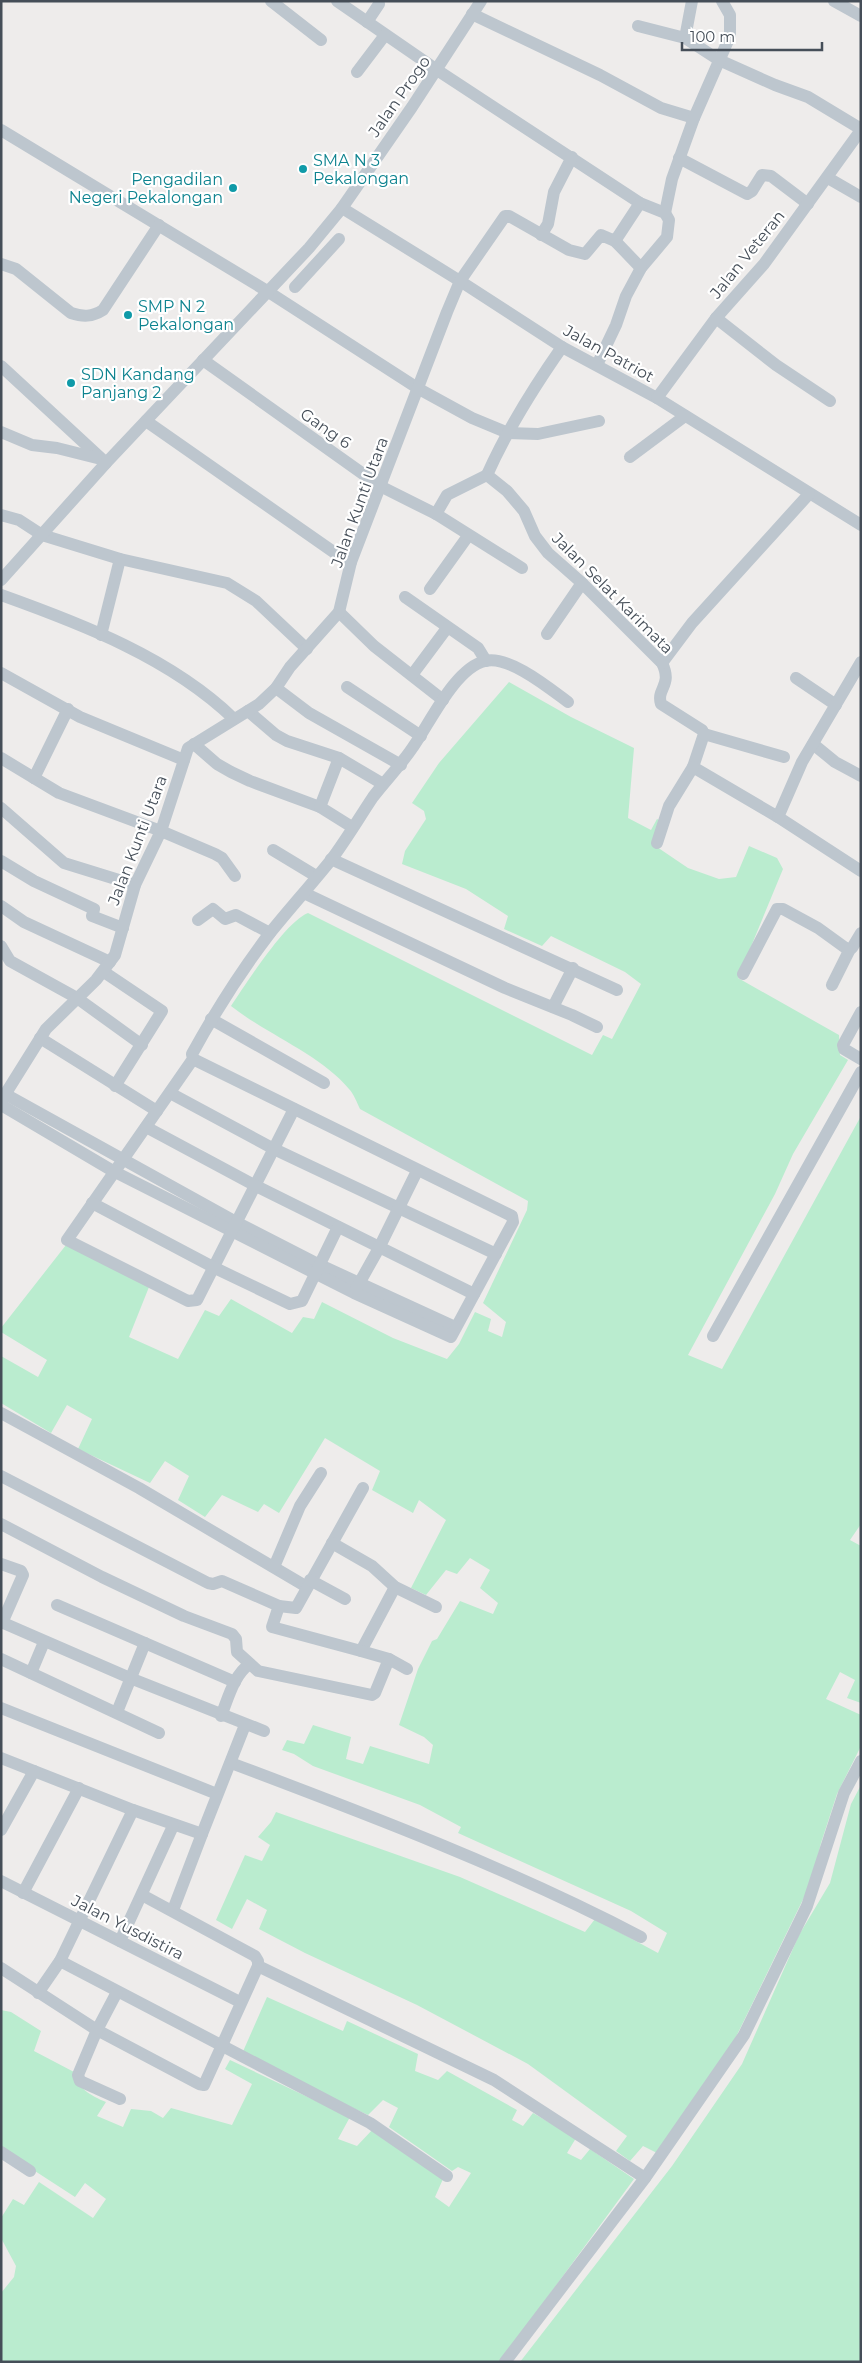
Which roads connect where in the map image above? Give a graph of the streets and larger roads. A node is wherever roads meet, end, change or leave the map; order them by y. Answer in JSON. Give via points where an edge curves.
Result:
{"nodes":[{"id":1,"x":270,"y":1,"type":"edge"},
{"id":2,"x":337,"y":1,"type":"edge"},
{"id":3,"x":481,"y":1,"type":"edge"},
{"id":4,"x":692,"y":1,"type":"edge"},
{"id":5,"x":722,"y":1,"type":"edge"},
{"id":6,"x":834,"y":1,"type":"edge"},
{"id":7,"x":379,"y":4,"type":"dead end"},
{"id":8,"x":472,"y":14,"type":"junction"},
{"id":9,"x":861,"y":16,"type":"edge"},
{"id":10,"x":367,"y":22,"type":"junction"},
{"id":11,"x":638,"y":26,"type":"dead end"},
{"id":12,"x":385,"y":35,"type":"junction"},
{"id":13,"x":685,"y":38,"type":"junction"},
{"id":14,"x":321,"y":40,"type":"dead end"},
{"id":15,"x":719,"y":60,"type":"junction"},
{"id":16,"x":437,"y":70,"type":"junction"},
{"id":17,"x":357,"y":72,"type":"dead end"},
{"id":18,"x":694,"y":118,"type":"junction"},
{"id":19,"x":1,"y":130,"type":"edge"},
{"id":20,"x":860,"y":133,"type":"edge"},
{"id":21,"x":572,"y":157,"type":"junction"},
{"id":22,"x":679,"y":158,"type":"junction"},
{"id":23,"x":828,"y":178,"type":"junction"},
{"id":24,"x":861,"y":197,"type":"edge"},
{"id":25,"x":640,"y":203,"type":"junction"},
{"id":26,"x":808,"y":204,"type":"junction"},
{"id":27,"x":342,"y":208,"type":"junction"},
{"id":28,"x":665,"y":213,"type":"junction"},
{"id":29,"x":159,"y":225,"type":"junction"},
{"id":30,"x":541,"y":235,"type":"junction"},
{"id":31,"x":339,"y":239,"type":"dead end"},
{"id":32,"x":615,"y":241,"type":"junction"},
{"id":33,"x":309,"y":248,"type":"junction"},
{"id":34,"x":321,"y":260,"type":"junction"},
{"id":35,"x":1,"y":264,"type":"edge"},
{"id":36,"x":641,"y":268,"type":"junction"},
{"id":37,"x":460,"y":281,"type":"junction"},
{"id":38,"x":295,"y":287,"type":"dead end"},
{"id":39,"x":267,"y":291,"type":"junction"},
{"id":40,"x":716,"y":318,"type":"junction"},
{"id":41,"x":562,"y":347,"type":"junction"},
{"id":42,"x":202,"y":360,"type":"junction"},
{"id":43,"x":597,"y":364,"type":"junction"},
{"id":44,"x":1,"y":366,"type":"edge"},
{"id":45,"x":419,"y":389,"type":"junction"},
{"id":46,"x":657,"y":398,"type":"junction"},
{"id":47,"x":830,"y":401,"type":"dead end"},
{"id":48,"x":685,"y":416,"type":"junction"},
{"id":49,"x":146,"y":421,"type":"junction"},
{"id":50,"x":598,"y":421,"type":"dead end"},
{"id":51,"x":1,"y":432,"type":"edge"},
{"id":52,"x":508,"y":433,"type":"junction"},
{"id":53,"x":630,"y":457,"type":"dead end"},
{"id":54,"x":103,"y":461,"type":"junction"},
{"id":55,"x":487,"y":475,"type":"junction"},
{"id":56,"x":380,"y":486,"type":"junction"},
{"id":57,"x":809,"y":494,"type":"junction"},
{"id":58,"x":436,"y":514,"type":"junction"},
{"id":59,"x":1,"y":515,"type":"edge"},
{"id":60,"x":861,"y":525,"type":"edge"},
{"id":61,"x":42,"y":535,"type":"junction"},
{"id":62,"x":468,"y":536,"type":"junction"},
{"id":63,"x":120,"y":559,"type":"junction"},
{"id":64,"x":352,"y":562,"type":"junction"},
{"id":65,"x":522,"y":568,"type":"dead end"},
{"id":66,"x":1,"y":580,"type":"edge"},
{"id":67,"x":582,"y":582,"type":"junction"},
{"id":68,"x":430,"y":589,"type":"dead end"},
{"id":69,"x":1,"y":595,"type":"edge"},
{"id":70,"x":405,"y":597,"type":"dead end"},
{"id":71,"x":339,"y":612,"type":"junction"},
{"id":72,"x":447,"y":628,"type":"junction"},
{"id":73,"x":547,"y":634,"type":"dead end"},
{"id":74,"x":101,"y":635,"type":"junction"},
{"id":75,"x":307,"y":649,"type":"junction"},
{"id":76,"x":486,"y":660,"type":"junction"},
{"id":77,"x":861,"y":662,"type":"edge"},
{"id":78,"x":662,"y":663,"type":"junction"},
{"id":79,"x":1,"y":673,"type":"edge"},
{"id":80,"x":412,"y":675,"type":"junction"},
{"id":81,"x":796,"y":678,"type":"dead end"},
{"id":82,"x":347,"y":687,"type":"dead end"},
{"id":83,"x":276,"y":688,"type":"junction"},
{"id":84,"x":443,"y":700,"type":"junction"},
{"id":85,"x":568,"y":702,"type":"dead end"},
{"id":86,"x":836,"y":705,"type":"junction"},
{"id":87,"x":68,"y":710,"type":"junction"},
{"id":88,"x":248,"y":712,"type":"junction"},
{"id":89,"x":234,"y":719,"type":"junction"},
{"id":90,"x":704,"y":734,"type":"junction"},
{"id":91,"x":421,"y":736,"type":"junction"},
{"id":92,"x":194,"y":744,"type":"junction"},
{"id":93,"x":813,"y":744,"type":"junction"},
{"id":94,"x":784,"y":757,"type":"dead end"},
{"id":95,"x":1,"y":758,"type":"edge"},
{"id":96,"x":339,"y":758,"type":"junction"},
{"id":97,"x":184,"y":760,"type":"junction"},
{"id":98,"x":401,"y":765,"type":"junction"},
{"id":99,"x":693,"y":767,"type":"junction"},
{"id":100,"x":861,"y":776,"type":"edge"},
{"id":101,"x":34,"y":778,"type":"junction"},
{"id":102,"x":383,"y":784,"type":"junction"},
{"id":103,"x":320,"y":807,"type":"junction"},
{"id":104,"x":1,"y":808,"type":"edge"},
{"id":105,"x":778,"y":817,"type":"junction"},
{"id":106,"x":352,"y":827,"type":"junction"},
{"id":107,"x":161,"y":830,"type":"junction"},
{"id":108,"x":658,"y":843,"type":"dead end"},
{"id":109,"x":273,"y":850,"type":"dead end"},
{"id":110,"x":331,"y":860,"type":"junction"},
{"id":111,"x":1,"y":861,"type":"edge"},
{"id":112,"x":861,"y":870,"type":"edge"},
{"id":113,"x":235,"y":876,"type":"dead end"},
{"id":114,"x":316,"y":876,"type":"junction"},
{"id":115,"x":135,"y":885,"type":"junction"},
{"id":116,"x":304,"y":893,"type":"junction"},
{"id":117,"x":1,"y":906,"type":"edge"},
{"id":118,"x":198,"y":920,"type":"dead end"},
{"id":119,"x":123,"y":928,"type":"junction"},
{"id":120,"x":270,"y":933,"type":"junction"},
{"id":121,"x":861,"y":933,"type":"edge"},
{"id":122,"x":1,"y":946,"type":"edge"},
{"id":123,"x":850,"y":949,"type":"junction"},
{"id":124,"x":107,"y":967,"type":"junction"},
{"id":125,"x":573,"y":968,"type":"junction"},
{"id":126,"x":743,"y":974,"type":"dead end"},
{"id":127,"x":832,"y":985,"type":"dead end"},
{"id":128,"x":617,"y":990,"type":"dead end"},
{"id":129,"x":77,"y":998,"type":"junction"},
{"id":130,"x":553,"y":1007,"type":"junction"},
{"id":131,"x":861,"y":1012,"type":"edge"},
{"id":132,"x":211,"y":1019,"type":"junction"},
{"id":133,"x":597,"y":1027,"type":"dead end"},
{"id":134,"x":40,"y":1038,"type":"junction"},
{"id":135,"x":142,"y":1045,"type":"junction"},
{"id":136,"x":192,"y":1059,"type":"junction"},
{"id":137,"x":861,"y":1059,"type":"edge"},
{"id":138,"x":861,"y":1072,"type":"edge"},
{"id":139,"x":324,"y":1083,"type":"dead end"},
{"id":140,"x":115,"y":1086,"type":"junction"},
{"id":141,"x":4,"y":1093,"type":"edge"},
{"id":142,"x":170,"y":1093,"type":"junction"},
{"id":143,"x":294,"y":1109,"type":"junction"},
{"id":144,"x":158,"y":1111,"type":"junction"},
{"id":145,"x":146,"y":1127,"type":"junction"},
{"id":146,"x":274,"y":1149,"type":"junction"},
{"id":147,"x":117,"y":1165,"type":"junction"},
{"id":148,"x":417,"y":1171,"type":"junction"},
{"id":149,"x":256,"y":1186,"type":"junction"},
{"id":150,"x":92,"y":1203,"type":"junction"},
{"id":151,"x":399,"y":1209,"type":"junction"},
{"id":152,"x":234,"y":1226,"type":"junction"},
{"id":153,"x":338,"y":1227,"type":"junction"},
{"id":154,"x":379,"y":1248,"type":"junction"},
{"id":155,"x":496,"y":1254,"type":"junction"},
{"id":156,"x":215,"y":1268,"type":"junction"},
{"id":157,"x":318,"y":1269,"type":"junction"},
{"id":158,"x":357,"y":1288,"type":"junction"},
{"id":159,"x":474,"y":1294,"type":"junction"},
{"id":160,"x":713,"y":1336,"type":"dead end"},
{"id":161,"x":1,"y":1413,"type":"edge"},
{"id":162,"x":321,"y":1473,"type":"dead end"},
{"id":163,"x":1,"y":1476,"type":"edge"},
{"id":164,"x":363,"y":1488,"type":"dead end"},
{"id":165,"x":1,"y":1524,"type":"edge"},
{"id":166,"x":332,"y":1543,"type":"junction"},
{"id":167,"x":1,"y":1564,"type":"edge"},
{"id":168,"x":274,"y":1567,"type":"junction"},
{"id":169,"x":308,"y":1584,"type":"junction"},
{"id":170,"x":395,"y":1587,"type":"junction"},
{"id":171,"x":345,"y":1599,"type":"dead end"},
{"id":172,"x":57,"y":1605,"type":"dead end"},
{"id":173,"x":279,"y":1606,"type":"junction"},
{"id":174,"x":436,"y":1607,"type":"dead end"},
{"id":175,"x":2,"y":1622,"type":"edge"},
{"id":176,"x":44,"y":1642,"type":"junction"},
{"id":177,"x":145,"y":1643,"type":"junction"},
{"id":178,"x":361,"y":1651,"type":"junction"},
{"id":179,"x":1,"y":1659,"type":"edge"},
{"id":180,"x":389,"y":1659,"type":"junction"},
{"id":181,"x":250,"y":1664,"type":"junction"},
{"id":182,"x":407,"y":1669,"type":"dead end"},
{"id":183,"x":32,"y":1673,"type":"junction"},
{"id":184,"x":130,"y":1678,"type":"junction"},
{"id":185,"x":235,"y":1682,"type":"junction"},
{"id":186,"x":1,"y":1708,"type":"edge"},
{"id":187,"x":117,"y":1712,"type":"junction"},
{"id":188,"x":221,"y":1716,"type":"junction"},
{"id":189,"x":245,"y":1725,"type":"junction"},
{"id":190,"x":264,"y":1731,"type":"dead end"},
{"id":191,"x":160,"y":1733,"type":"dead end"},
{"id":192,"x":1,"y":1758,"type":"edge"},
{"id":193,"x":861,"y":1762,"type":"edge"},
{"id":194,"x":230,"y":1763,"type":"junction"},
{"id":195,"x":34,"y":1771,"type":"junction"},
{"id":196,"x":79,"y":1788,"type":"junction"},
{"id":197,"x":217,"y":1794,"type":"junction"},
{"id":198,"x":133,"y":1810,"type":"junction"},
{"id":199,"x":6,"y":1811,"type":"edge"},
{"id":200,"x":173,"y":1826,"type":"junction"},
{"id":201,"x":1,"y":1830,"type":"edge"},
{"id":202,"x":202,"y":1834,"type":"junction"},
{"id":203,"x":1,"y":1881,"type":"edge"},
{"id":204,"x":23,"y":1893,"type":"junction"},
{"id":205,"x":142,"y":1895,"type":"junction"},
{"id":206,"x":173,"y":1910,"type":"junction"},
{"id":207,"x":80,"y":1920,"type":"junction"},
{"id":208,"x":641,"y":1937,"type":"dead end"},
{"id":209,"x":120,"y":1940,"type":"junction"},
{"id":210,"x":60,"y":1961,"type":"junction"},
{"id":211,"x":258,"y":1966,"type":"junction"},
{"id":212,"x":1,"y":1968,"type":"edge"},
{"id":213,"x":117,"y":1992,"type":"junction"},
{"id":214,"x":38,"y":1993,"type":"junction"},
{"id":215,"x":240,"y":2002,"type":"junction"},
{"id":216,"x":97,"y":2030,"type":"junction"},
{"id":217,"x":223,"y":2046,"type":"junction"},
{"id":218,"x":120,"y":2099,"type":"dead end"},
{"id":219,"x":1,"y":2152,"type":"edge"},
{"id":220,"x":30,"y":2170,"type":"dead end"},
{"id":221,"x":447,"y":2176,"type":"dead end"},
{"id":222,"x":645,"y":2178,"type":"junction"},
{"id":223,"x":505,"y":2362,"type":"edge"}],
"edges":[{"from":1,"to":14,"type":"street"},
{"from":2,"to":10,"type":"street"},
{"from":3,"to":8,"type":"street","name":"Jalan Progo"},
{"from":4,"to":13,"type":"street"},
{"from":5,"to":15,"type":"street","via":[[731,22],[730,36]]},
{"from":6,"to":9,"type":"street"},
{"from":7,"to":10,"type":"street"},
{"from":8,"to":16,"type":"street","name":"Jalan Progo"},
{"from":8,"to":18,"type":"street","via":[[661,108]]},
{"from":10,"to":12,"type":"street"},
{"from":11,"to":13,"type":"street"},
{"from":12,"to":16,"type":"street"},
{"from":12,"to":17,"type":"street"},
{"from":13,"to":15,"type":"street"},
{"from":15,"to":18,"type":"street"},
{"from":15,"to":20,"type":"street","via":[[808,97]]},
{"from":16,"to":21,"type":"street"},
{"from":16,"to":27,"type":"street","name":"Jalan Progo"},
{"from":18,"to":22,"type":"street"},
{"from":19,"to":29,"type":"street"},
{"from":20,"to":23,"type":"street","name":"Jalan Veteran"},
{"from":21,"to":25,"type":"street"},
{"from":21,"to":30,"type":"street","via":[[554,192],[548,224]]},
{"from":22,"to":26,"type":"street","via":[[747,194],[762,175],[771,176]]},
{"from":22,"to":28,"type":"street"},
{"from":23,"to":24,"type":"street"},
{"from":23,"to":26,"type":"street","name":"Jalan Veteran"},
{"from":25,"to":28,"type":"street"},
{"from":25,"to":32,"type":"street"},
{"from":26,"to":40,"type":"street","name":"Jalan Veteran","via":[[764,264]]},
{"from":27,"to":33,"type":"street","name":"Jalan Progo"},
{"from":27,"to":37,"type":"street","name":"Jalan Patriot"},
{"from":28,"to":36,"type":"street","via":[[669,220],[667,237]]},
{"from":29,"to":35,"type":"street","via":[[103,310],[95,315],[81,316],[71,312],[16,269]]},
{"from":29,"to":39,"type":"street"},
{"from":30,"to":32,"type":"street","via":[[581,254],[587,252],[601,234]]},
{"from":30,"to":37,"type":"street","name":"Jalan Kunti Utara","via":[[505,216]]},
{"from":31,"to":34,"type":"street"},
{"from":32,"to":36,"type":"street"},
{"from":33,"to":34,"type":"street"},
{"from":33,"to":39,"type":"street","name":"Jalan Progo"},
{"from":34,"to":38,"type":"street"},
{"from":36,"to":43,"type":"street"},
{"from":37,"to":41,"type":"street","name":"Jalan Patriot"},
{"from":37,"to":45,"type":"street","name":"Jalan Kunti Utara"},
{"from":39,"to":42,"type":"street","name":"Jalan Progo"},
{"from":39,"to":45,"type":"street"},
{"from":40,"to":46,"type":"street","name":"Jalan Veteran"},
{"from":40,"to":47,"type":"street","via":[[776,365]]},
{"from":41,"to":43,"type":"street","name":"Jalan Patriot"},
{"from":41,"to":52,"type":"street"},
{"from":42,"to":49,"type":"street","name":"Jalan Progo"},
{"from":42,"to":56,"type":"street","name":"Gang 6"},
{"from":43,"to":46,"type":"street","name":"Jalan Patriot"},
{"from":44,"to":54,"type":"street"},
{"from":45,"to":52,"type":"street","via":[[472,418]]},
{"from":45,"to":56,"type":"street","name":"Jalan Kunti Utara"},
{"from":46,"to":48,"type":"street","name":"Jalan Patriot"},
{"from":48,"to":53,"type":"street"},
{"from":48,"to":57,"type":"street","name":"Jalan Patriot"},
{"from":49,"to":54,"type":"street","name":"Jalan Progo"},
{"from":49,"to":64,"type":"street"},
{"from":50,"to":52,"type":"street","via":[[538,434]]},
{"from":51,"to":54,"type":"street","via":[[32,445],[57,448]]},
{"from":52,"to":55,"type":"street"},
{"from":54,"to":61,"type":"street","name":"Jalan Progo"},
{"from":55,"to":58,"type":"street","via":[[447,495]]},
{"from":55,"to":67,"type":"street","name":"Jalan Selat Karimata","via":[[524,511],[535,536],[548,554]]},
{"from":56,"to":58,"type":"street","name":"Gang 6"},
{"from":56,"to":64,"type":"street","name":"Jalan Kunti Utara"},
{"from":57,"to":60,"type":"street","name":"Jalan Patriot"},
{"from":57,"to":78,"type":"street","via":[[692,623]]},
{"from":58,"to":62,"type":"street","name":"Gang 6"},
{"from":59,"to":61,"type":"street","via":[[19,520]]},
{"from":61,"to":63,"type":"street"},
{"from":61,"to":66,"type":"street","name":"Jalan Progo"},
{"from":62,"to":65,"type":"street","name":"Gang 6"},
{"from":62,"to":68,"type":"street"},
{"from":63,"to":74,"type":"street"},
{"from":63,"to":75,"type":"street","via":[[227,583],[256,601]]},
{"from":64,"to":71,"type":"street","name":"Jalan Kunti Utara"},
{"from":67,"to":73,"type":"street"},
{"from":67,"to":78,"type":"street","name":"Jalan Selat Karimata"},
{"from":69,"to":74,"type":"street"},
{"from":70,"to":72,"type":"street"},
{"from":71,"to":75,"type":"street","name":"Jalan Kunti Utara"},
{"from":71,"to":80,"type":"street","via":[[374,646]]},
{"from":72,"to":76,"type":"street","via":[[478,648]]},
{"from":72,"to":80,"type":"street"},
{"from":74,"to":89,"type":"street","via":[[188,680]]},
{"from":75,"to":83,"type":"street","name":"Jalan Kunti Utara"},
{"from":76,"to":84,"type":"street","via":[[462,676]]},
{"from":76,"to":85,"type":"street","via":[[508,664],[540,681]]},
{"from":77,"to":86,"type":"street"},
{"from":78,"to":90,"type":"street","name":"Jalan Selat Karimata","via":[[667,678],[660,697],[661,704]]},
{"from":79,"to":87,"type":"street"},
{"from":80,"to":84,"type":"street"},
{"from":81,"to":86,"type":"street"},
{"from":82,"to":91,"type":"street"},
{"from":83,"to":88,"type":"street","name":"Jalan Kunti Utara"},
{"from":83,"to":98,"type":"street","via":[[309,713]]},
{"from":84,"to":91,"type":"street"},
{"from":86,"to":93,"type":"street"},
{"from":87,"to":97,"type":"street"},
{"from":87,"to":101,"type":"street"},
{"from":88,"to":89,"type":"street","name":"Jalan Kunti Utara"},
{"from":88,"to":96,"type":"street","via":[[287,741]]},
{"from":89,"to":92,"type":"street","name":"Jalan Kunti Utara"},
{"from":90,"to":94,"type":"street"},
{"from":90,"to":99,"type":"street"},
{"from":91,"to":98,"type":"street"},
{"from":92,"to":97,"type":"street","name":"Jalan Kunti Utara","via":[[188,748]]},
{"from":92,"to":103,"type":"street","via":[[217,764],[237,775]]},
{"from":93,"to":100,"type":"street","via":[[835,762]]},
{"from":93,"to":105,"type":"street"},
{"from":95,"to":101,"type":"street"},
{"from":96,"to":102,"type":"street"},
{"from":96,"to":103,"type":"street"},
{"from":97,"to":107,"type":"street","name":"Jalan Kunti Utara"},
{"from":98,"to":102,"type":"street"},
{"from":99,"to":105,"type":"street"},
{"from":99,"to":108,"type":"street","via":[[669,806]]},
{"from":101,"to":107,"type":"street","via":[[59,792]]},
{"from":102,"to":106,"type":"street"},
{"from":103,"to":106,"type":"street"},
{"from":104,"to":115,"type":"street","via":[[64,863]]},
{"from":105,"to":112,"type":"street"},
{"from":106,"to":110,"type":"street"},
{"from":107,"to":113,"type":"street","via":[[216,854]]},
{"from":107,"to":115,"type":"street","name":"Jalan Kunti Utara"},
{"from":109,"to":114,"type":"street"},
{"from":110,"to":114,"type":"street"},
{"from":110,"to":125,"type":"street"},
{"from":111,"to":119,"type":"street","via":[[34,881],[94,909],[92,916]]},
{"from":114,"to":116,"type":"street"},
{"from":115,"to":119,"type":"street","name":"Jalan Kunti Utara"},
{"from":116,"to":120,"type":"street"},
{"from":116,"to":130,"type":"street","via":[[504,988]]},
{"from":117,"to":124,"type":"street"},
{"from":118,"to":120,"type":"street","via":[[213,909],[225,919],[236,915]]},
{"from":119,"to":124,"type":"street","name":"Jalan Kunti Utara","via":[[117,950]]},
{"from":120,"to":132,"type":"street"},
{"from":121,"to":123,"type":"street"},
{"from":122,"to":129,"type":"street","via":[[10,961]]},
{"from":123,"to":126,"type":"street","via":[[841,947],[818,928],[780,908],[774,912]]},
{"from":123,"to":127,"type":"street"},
{"from":124,"to":129,"type":"street","name":"Jalan Kunti Utara"},
{"from":124,"to":135,"type":"street","via":[[162,1011]]},
{"from":125,"to":128,"type":"street"},
{"from":125,"to":130,"type":"street"},
{"from":129,"to":134,"type":"street","name":"Jalan Kunti Utara"},
{"from":129,"to":135,"type":"street"},
{"from":130,"to":133,"type":"street"},
{"from":131,"to":137,"type":"street","via":[[843,1045],[844,1049]]},
{"from":132,"to":136,"type":"street"},
{"from":132,"to":139,"type":"street"},
{"from":134,"to":140,"type":"street"},
{"from":134,"to":141,"type":"street","name":"Jalan Kunti Utara"},
{"from":135,"to":140,"type":"street"},
{"from":136,"to":142,"type":"street"},
{"from":136,"to":143,"type":"street"},
{"from":138,"to":160,"type":"street"},
{"from":140,"to":144,"type":"street"},
{"from":141,"to":147,"type":"street"},
{"from":142,"to":144,"type":"street"},
{"from":142,"to":146,"type":"street"},
{"from":143,"to":146,"type":"street"},
{"from":143,"to":148,"type":"street"},
{"from":144,"to":145,"type":"street"},
{"from":145,"to":147,"type":"street"},
{"from":145,"to":149,"type":"street"},
{"from":146,"to":149,"type":"street"},
{"from":146,"to":151,"type":"street"},
{"from":147,"to":150,"type":"street"},
{"from":147,"to":152,"type":"street"},
{"from":148,"to":151,"type":"street"},
{"from":148,"to":155,"type":"street","via":[[512,1216],[513,1222]]},
{"from":149,"to":152,"type":"street"},
{"from":149,"to":153,"type":"street"},
{"from":150,"to":156,"type":"street"},
{"from":150,"to":156,"type":"street","via":[[67,1240],[191,1302],[199,1298]]},
{"from":151,"to":154,"type":"street"},
{"from":151,"to":155,"type":"street"},
{"from":152,"to":156,"type":"street"},
{"from":152,"to":157,"type":"street"},
{"from":153,"to":154,"type":"street"},
{"from":153,"to":157,"type":"street"},
{"from":154,"to":158,"type":"street"},
{"from":154,"to":159,"type":"street"},
{"from":155,"to":159,"type":"street"},
{"from":156,"to":157,"type":"street","via":[[292,1304],[302,1301]]},
{"from":157,"to":158,"type":"street"},
{"from":158,"to":159,"type":"street","via":[[456,1327]]},
{"from":161,"to":168,"type":"street"},
{"from":162,"to":168,"type":"street","via":[[300,1506]]},
{"from":163,"to":173,"type":"street","via":[[208,1583],[222,1581]]},
{"from":164,"to":166,"type":"street"},
{"from":165,"to":181,"type":"street","via":[[184,1616],[232,1634],[236,1639],[237,1652]]},
{"from":166,"to":169,"type":"street"},
{"from":166,"to":170,"type":"street","via":[[372,1566]]},
{"from":167,"to":175,"type":"street","via":[[22,1574]]},
{"from":168,"to":169,"type":"street"},
{"from":169,"to":171,"type":"street"},
{"from":169,"to":173,"type":"street","via":[[296,1608]]},
{"from":170,"to":174,"type":"street"},
{"from":170,"to":178,"type":"street"},
{"from":172,"to":177,"type":"street"},
{"from":173,"to":178,"type":"street","via":[[272,1627]]},
{"from":175,"to":176,"type":"street"},
{"from":176,"to":183,"type":"street"},
{"from":176,"to":184,"type":"street"},
{"from":177,"to":184,"type":"street"},
{"from":177,"to":185,"type":"street"},
{"from":178,"to":180,"type":"street"},
{"from":179,"to":183,"type":"street"},
{"from":180,"to":181,"type":"street","via":[[372,1695],[258,1671]]},
{"from":180,"to":182,"type":"street"},
{"from":181,"to":185,"type":"street"},
{"from":183,"to":187,"type":"street"},
{"from":184,"to":187,"type":"street"},
{"from":184,"to":188,"type":"street"},
{"from":185,"to":188,"type":"street"},
{"from":186,"to":197,"type":"street"},
{"from":187,"to":191,"type":"street"},
{"from":188,"to":189,"type":"street"},
{"from":189,"to":190,"type":"street"},
{"from":189,"to":194,"type":"street"},
{"from":192,"to":195,"type":"street"},
{"from":193,"to":222,"type":"street","via":[[844,1793],[807,1906],[744,2035]]},
{"from":194,"to":197,"type":"street"},
{"from":194,"to":208,"type":"street","via":[[461,1854]]},
{"from":195,"to":196,"type":"street"},
{"from":195,"to":199,"type":"street"},
{"from":196,"to":198,"type":"street"},
{"from":196,"to":204,"type":"street"},
{"from":197,"to":202,"type":"street"},
{"from":198,"to":200,"type":"street"},
{"from":198,"to":207,"type":"street"},
{"from":199,"to":201,"type":"street"},
{"from":200,"to":202,"type":"street"},
{"from":200,"to":205,"type":"street"},
{"from":202,"to":206,"type":"street"},
{"from":203,"to":204,"type":"street","name":"Jalan Yusdistira"},
{"from":204,"to":207,"type":"street","name":"Jalan Yusdistira"},
{"from":205,"to":206,"type":"street"},
{"from":205,"to":209,"type":"street"},
{"from":206,"to":211,"type":"street","via":[[255,1956]]},
{"from":207,"to":209,"type":"street","name":"Jalan Yusdistira"},
{"from":207,"to":210,"type":"street"},
{"from":209,"to":215,"type":"street","name":"Jalan Yusdistira"},
{"from":210,"to":213,"type":"street"},
{"from":210,"to":214,"type":"street"},
{"from":211,"to":215,"type":"street"},
{"from":211,"to":222,"type":"street","via":[[494,2080]]},
{"from":212,"to":214,"type":"street"},
{"from":213,"to":216,"type":"street"},
{"from":213,"to":217,"type":"street"},
{"from":214,"to":216,"type":"street"},
{"from":215,"to":217,"type":"street"},
{"from":216,"to":217,"type":"street","via":[[202,2085],[206,2084]]},
{"from":216,"to":218,"type":"street","via":[[79,2079]]},
{"from":217,"to":221,"type":"street","via":[[370,2123]]},
{"from":219,"to":220,"type":"street"},
{"from":222,"to":223,"type":"street"}]}
